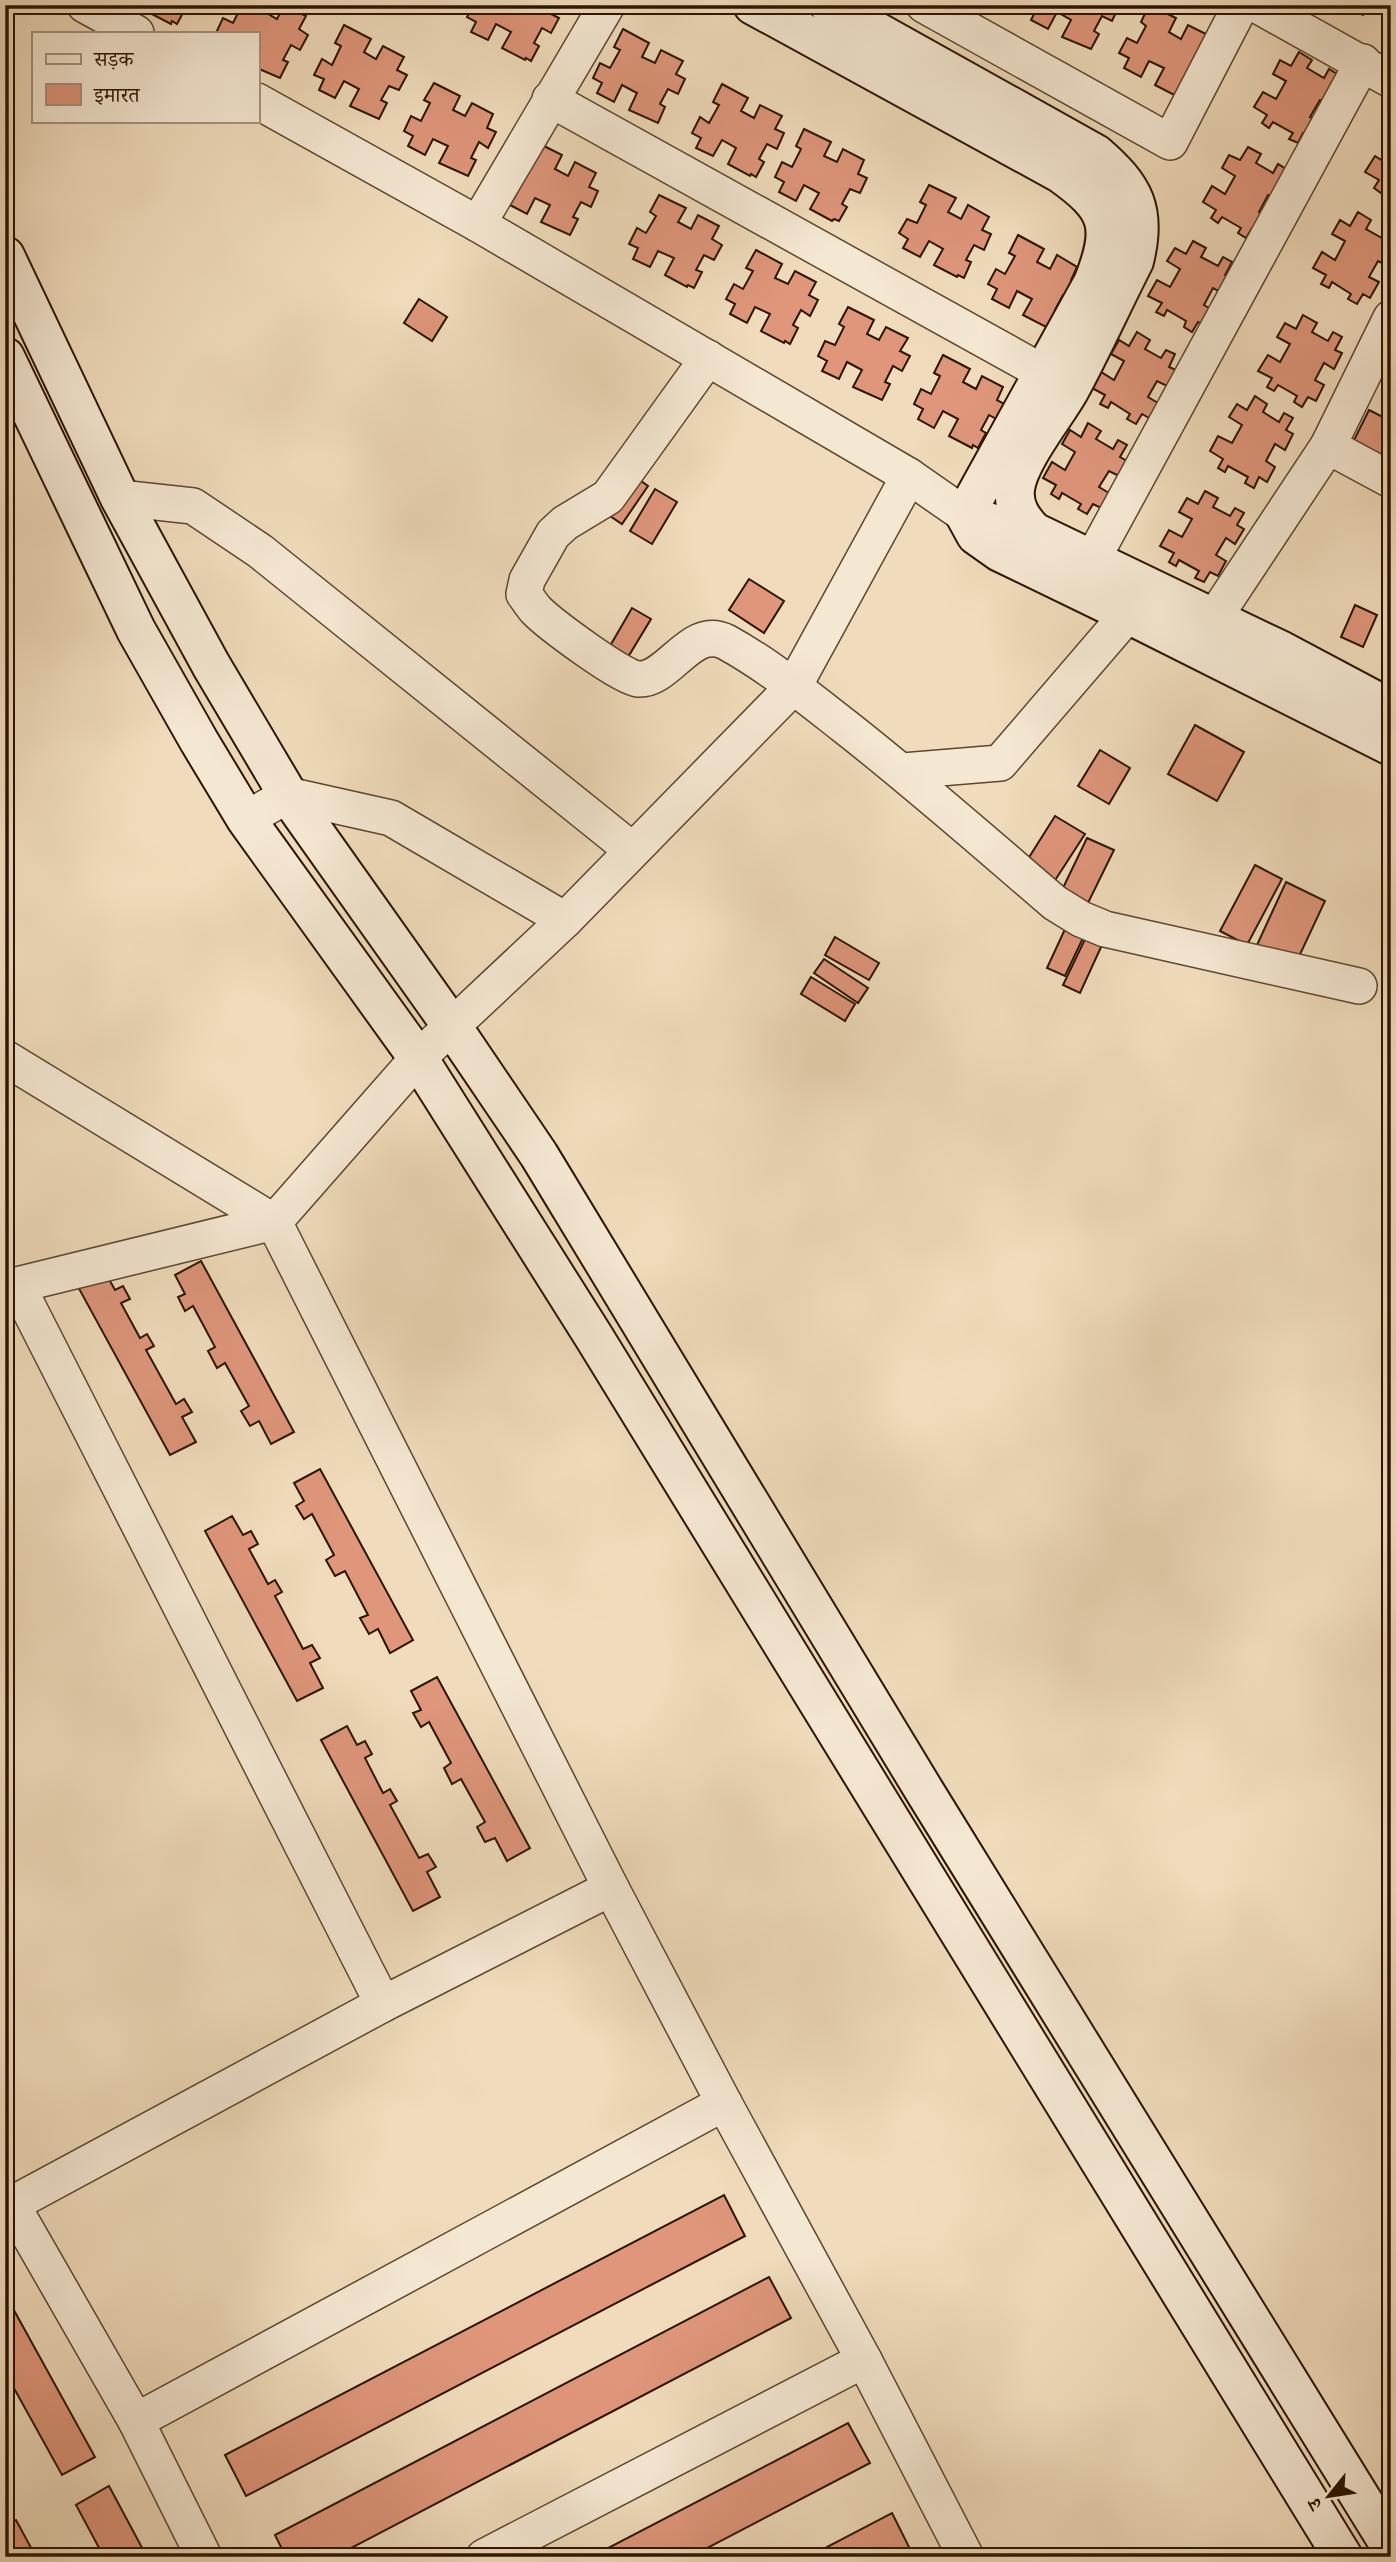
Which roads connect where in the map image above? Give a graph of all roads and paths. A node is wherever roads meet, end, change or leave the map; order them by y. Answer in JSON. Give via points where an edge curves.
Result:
{"nodes":[{"id":1,"x":85,"y":5,"type":"edge"},
{"id":2,"x":607,"y":5,"type":"edge"},
{"id":3,"x":752,"y":5,"type":"edge"},
{"id":4,"x":829,"y":5,"type":"edge"},
{"id":5,"x":924,"y":5,"type":"edge"},
{"id":6,"x":1241,"y":5,"type":"edge"},
{"id":7,"x":1257,"y":5,"type":"edge"},
{"id":8,"x":133,"y":32,"type":"edge"},
{"id":9,"x":1377,"y":71,"type":"edge"},
{"id":10,"x":550,"y":99,"type":"junction"},
{"id":11,"x":259,"y":102,"type":"edge"},
{"id":12,"x":478,"y":225,"type":"junction"},
{"id":13,"x":5,"y":256,"type":"edge"},
{"id":14,"x":1391,"y":318,"type":"edge"},
{"id":15,"x":5,"y":357,"type":"edge"},
{"id":16,"x":708,"y":358,"type":"junction"},
{"id":17,"x":1044,"y":373,"type":"junction"},
{"id":18,"x":1328,"y":446,"type":"junction"},
{"id":19,"x":909,"y":476,"type":"junction"},
{"id":20,"x":1391,"y":480,"type":"edge"},
{"id":21,"x":120,"y":498,"type":"junction"},
{"id":22,"x":965,"y":515,"type":"junction"},
{"id":23,"x":1034,"y":531,"type":"junction"},
{"id":24,"x":1092,"y":559,"type":"junction"},
{"id":25,"x":1128,"y":614,"type":"junction"},
{"id":26,"x":1214,"y":618,"type":"junction"},
{"id":27,"x":794,"y":686,"type":"junction"},
{"id":28,"x":1391,"y":709,"type":"edge"},
{"id":29,"x":1391,"y":746,"type":"edge"},
{"id":30,"x":903,"y":771,"type":"junction"},
{"id":31,"x":288,"y":795,"type":"junction"},
{"id":32,"x":246,"y":819,"type":"junction"},
{"id":33,"x":632,"y":850,"type":"junction"},
{"id":34,"x":565,"y":920,"type":"junction"},
{"id":35,"x":1359,"y":986,"type":"dead end"},
{"id":36,"x":451,"y":1025,"type":"junction"},
{"id":37,"x":5,"y":1058,"type":"edge"},
{"id":38,"x":418,"y":1058,"type":"junction"},
{"id":39,"x":274,"y":1222,"type":"junction"},
{"id":40,"x":11,"y":1291,"type":"edge"},
{"id":41,"x":899,"y":1748,"type":"junction"},
{"id":42,"x":861,"y":1772,"type":"junction"},
{"id":43,"x":611,"y":1888,"type":"junction"},
{"id":44,"x":383,"y":2004,"type":"junction"},
{"id":45,"x":724,"y":2103,"type":"junction"},
{"id":46,"x":9,"y":2206,"type":"edge"},
{"id":47,"x":864,"y":2360,"type":"junction"},
{"id":48,"x":136,"y":2421,"type":"junction"},
{"id":49,"x":1391,"y":2547,"type":"edge"},
{"id":50,"x":204,"y":2557,"type":"edge"},
{"id":51,"x":484,"y":2557,"type":"edge"},
{"id":52,"x":966,"y":2557,"type":"edge"},
{"id":53,"x":1343,"y":2557,"type":"edge"}],
"edges":[{"from":1,"to":8,"type":"street"},
{"from":2,"to":10,"type":"street"},
{"from":3,"to":17,"type":"main road","via":[[1060,173],[1098,206],[1106,233],[1100,264]]},
{"from":4,"to":23,"type":"main road","via":[[1096,154],[1128,186],[1136,206],[1139,244],[1134,261],[1015,487],[1018,513]]},
{"from":5,"to":6,"type":"street","via":[[1170,142]]},
{"from":7,"to":9,"type":"street"},
{"from":9,"to":24,"type":"street"},
{"from":10,"to":12,"type":"street"},
{"from":10,"to":17,"type":"street"},
{"from":11,"to":12,"type":"street"},
{"from":12,"to":16,"type":"street"},
{"from":13,"to":21,"type":"main road"},
{"from":14,"to":18,"type":"street"},
{"from":15,"to":32,"type":"main road","via":[[136,630]]},
{"from":16,"to":19,"type":"street"},
{"from":16,"to":27,"type":"street","via":[[608,498],[552,534],[524,593],[535,610],[619,671],[638,679],[654,675],[709,638],[724,641]]},
{"from":17,"to":22,"type":"main road"},
{"from":18,"to":20,"type":"street"},
{"from":18,"to":26,"type":"street"},
{"from":19,"to":22,"type":"street"},
{"from":19,"to":27,"type":"street"},
{"from":21,"to":31,"type":"main road"},
{"from":21,"to":33,"type":"street","via":[[193,506],[260,551]]},
{"from":22,"to":23,"type":"street"},
{"from":22,"to":25,"type":"main road","via":[[987,545]]},
{"from":23,"to":24,"type":"main road"},
{"from":24,"to":26,"type":"main road"},
{"from":25,"to":29,"type":"main road"},
{"from":25,"to":30,"type":"street","via":[[1000,763]]},
{"from":26,"to":28,"type":"main road"},
{"from":27,"to":30,"type":"street"},
{"from":27,"to":33,"type":"street"},
{"from":30,"to":35,"type":"street","via":[[1055,903],[1082,919],[1105,929]]},
{"from":31,"to":32,"type":"street"},
{"from":31,"to":34,"type":"street","via":[[391,818]]},
{"from":31,"to":36,"type":"main road"},
{"from":32,"to":38,"type":"main road"},
{"from":33,"to":34,"type":"street"},
{"from":34,"to":36,"type":"street"},
{"from":36,"to":38,"type":"street"},
{"from":36,"to":41,"type":"main road","via":[[539,1155]]},
{"from":37,"to":39,"type":"street"},
{"from":38,"to":39,"type":"street"},
{"from":38,"to":42,"type":"main road"},
{"from":39,"to":40,"type":"street"},
{"from":39,"to":43,"type":"street"},
{"from":40,"to":44,"type":"street"},
{"from":41,"to":42,"type":"street"},
{"from":41,"to":49,"type":"main road"},
{"from":42,"to":53,"type":"main road"},
{"from":43,"to":44,"type":"street"},
{"from":43,"to":45,"type":"street"},
{"from":44,"to":46,"type":"street"},
{"from":45,"to":47,"type":"street"},
{"from":45,"to":48,"type":"street"},
{"from":46,"to":48,"type":"street"},
{"from":47,"to":51,"type":"street"},
{"from":47,"to":52,"type":"street"},
{"from":48,"to":50,"type":"street"}]}
